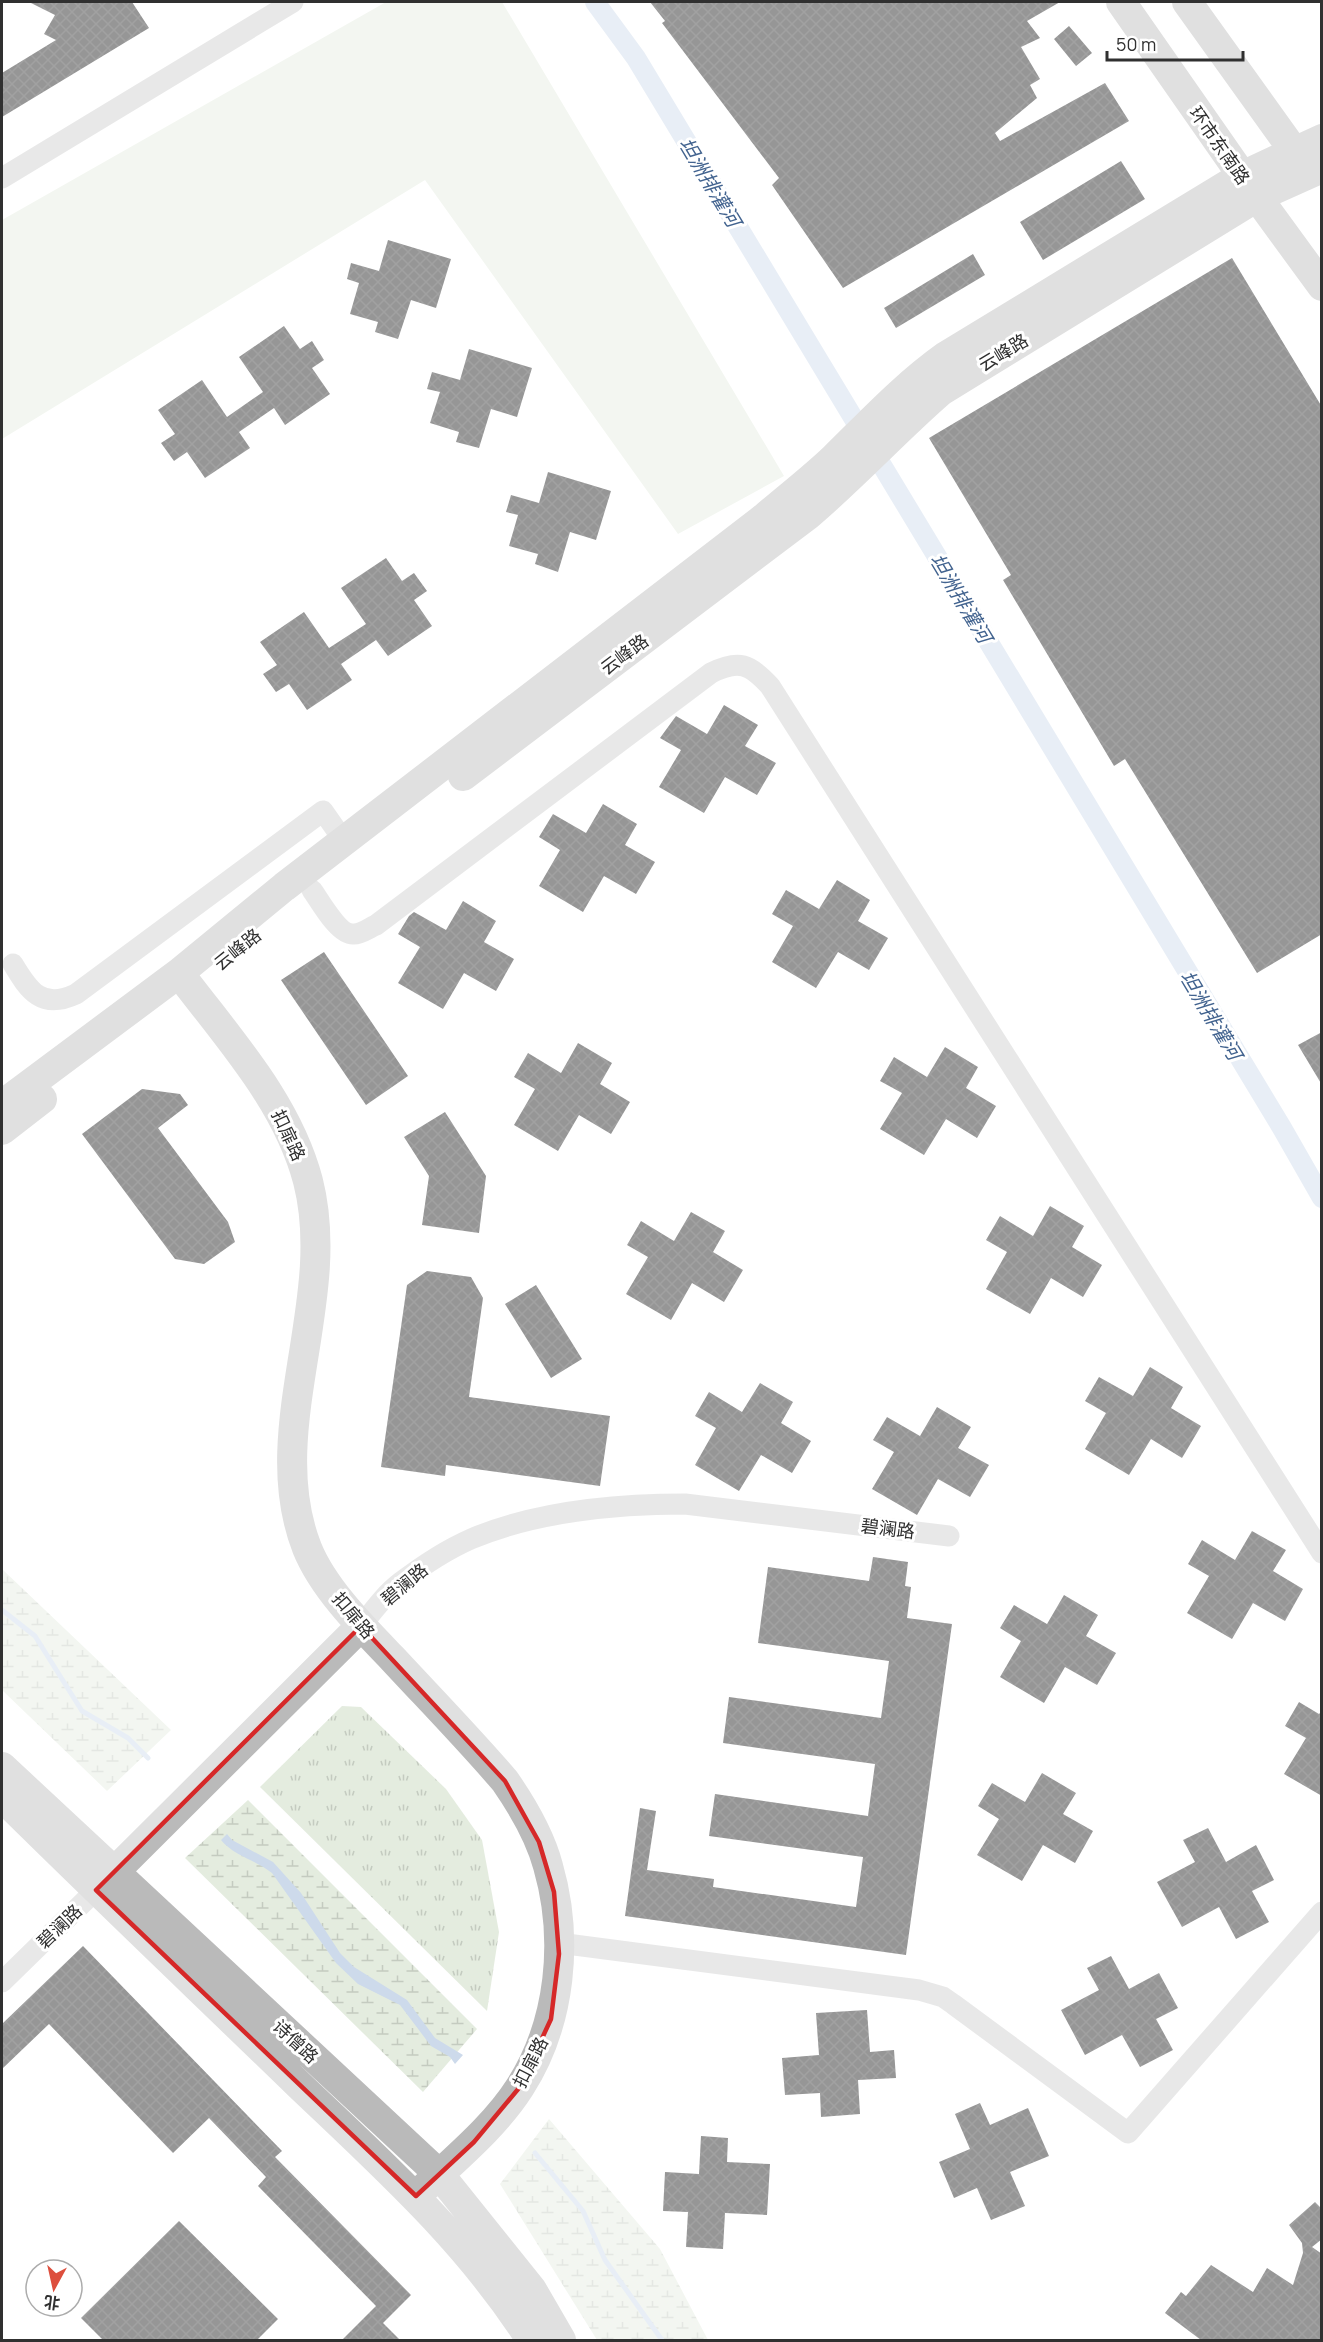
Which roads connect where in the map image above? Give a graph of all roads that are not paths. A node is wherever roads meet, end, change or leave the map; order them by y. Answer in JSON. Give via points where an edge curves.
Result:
{"nodes":[{"id":1,"x":293,"y":2,"type":"edge"},
{"id":2,"x":1122,"y":2,"type":"edge"},
{"id":3,"x":1188,"y":2,"type":"edge"},
{"id":4,"x":1322,"y":139,"type":"edge"},
{"id":5,"x":1312,"y":171,"type":"edge"},
{"id":6,"x":2,"y":178,"type":"edge"},
{"id":7,"x":1249,"y":187,"type":"junction"},
{"id":8,"x":1322,"y":286,"type":"edge"},
{"id":9,"x":798,"y":507,"type":"junction"},
{"id":10,"x":344,"y":841,"type":"junction"},
{"id":11,"x":312,"y":890,"type":"junction"},
{"id":12,"x":18,"y":972,"type":"dead end"},
{"id":13,"x":184,"y":980,"type":"junction"},
{"id":14,"x":2,"y":1105,"type":"edge"},
{"id":15,"x":2,"y":1130,"type":"edge"},
{"id":16,"x":949,"y":1536,"type":"dead end"},
{"id":17,"x":1322,"y":1553,"type":"edge"},
{"id":18,"x":361,"y":1626,"type":"junction"},
{"id":19,"x":2,"y":1767,"type":"edge"},
{"id":20,"x":2,"y":1797,"type":"edge"},
{"id":21,"x":105,"y":1881,"type":"junction"},
{"id":22,"x":1322,"y":1912,"type":"edge"},
{"id":23,"x":559,"y":1943,"type":"junction"},
{"id":24,"x":2,"y":1982,"type":"edge"},
{"id":25,"x":439,"y":2174,"type":"junction"},
{"id":26,"x":416,"y":2196,"type":"junction"},
{"id":27,"x":531,"y":2340,"type":"edge"},
{"id":28,"x":561,"y":2340,"type":"edge"}],
"edges":[{"from":1,"to":6,"type":"street"},
{"from":2,"to":7,"type":"street","name":"环市东南路"},
{"from":3,"to":5,"type":"street"},
{"from":4,"to":5,"type":"street","name":"云峰路"},
{"from":5,"to":7,"type":"street","name":"云峰路"},
{"from":7,"to":8,"type":"street","name":"环市东南路"},
{"from":7,"to":9,"type":"street","name":"云峰路","via":[[946,356],[912,416],[847,482]]},
{"from":9,"to":10,"type":"street","name":"云峰路"},
{"from":9,"to":11,"type":"street","name":"云峰路"},
{"from":10,"to":12,"type":"street","via":[[323,811],[66,999],[34,995]]},
{"from":10,"to":13,"type":"street","name":"云峰路"},
{"from":11,"to":13,"type":"street","name":"云峰路"},
{"from":11,"to":17,"type":"street","via":[[339,928],[347,933],[376,925],[711,673],[735,664],[756,670],[770,686]]},
{"from":13,"to":14,"type":"street","name":"云峰路"},
{"from":13,"to":15,"type":"street","name":"云峰路"},
{"from":13,"to":18,"type":"street","name":"扣扉路","via":[[277,1107],[298,1149],[308,1182],[316,1257],[293,1442],[293,1490],[304,1538],[318,1570]]},
{"from":16,"to":18,"type":"street","name":"碧澜路","via":[[685,1504],[594,1509],[515,1525],[471,1539],[400,1583]]},
{"from":18,"to":21,"type":"street","name":"碧澜路"},
{"from":18,"to":23,"type":"street","name":"扣扉路","via":[[483,1755],[519,1802],[548,1865]]},
{"from":19,"to":21,"type":"street","name":"诗僧路"},
{"from":20,"to":21,"type":"street","name":"诗僧路"},
{"from":21,"to":24,"type":"street","name":"碧澜路"},
{"from":21,"to":25,"type":"street","name":"诗僧路"},
{"from":21,"to":26,"type":"street","name":"诗僧路"},
{"from":22,"to":23,"type":"street","via":[[1128,2133],[953,2004],[933,1994]]},
{"from":23,"to":25,"type":"street","name":"扣扉路","via":[[550,2019],[519,2088],[474,2142]]},
{"from":25,"to":26,"type":"street","name":"扣扉路"},
{"from":25,"to":28,"type":"street","name":"诗僧路","via":[[532,2290]]},
{"from":26,"to":27,"type":"street","name":"诗僧路","via":[[474,2260]]}]}
